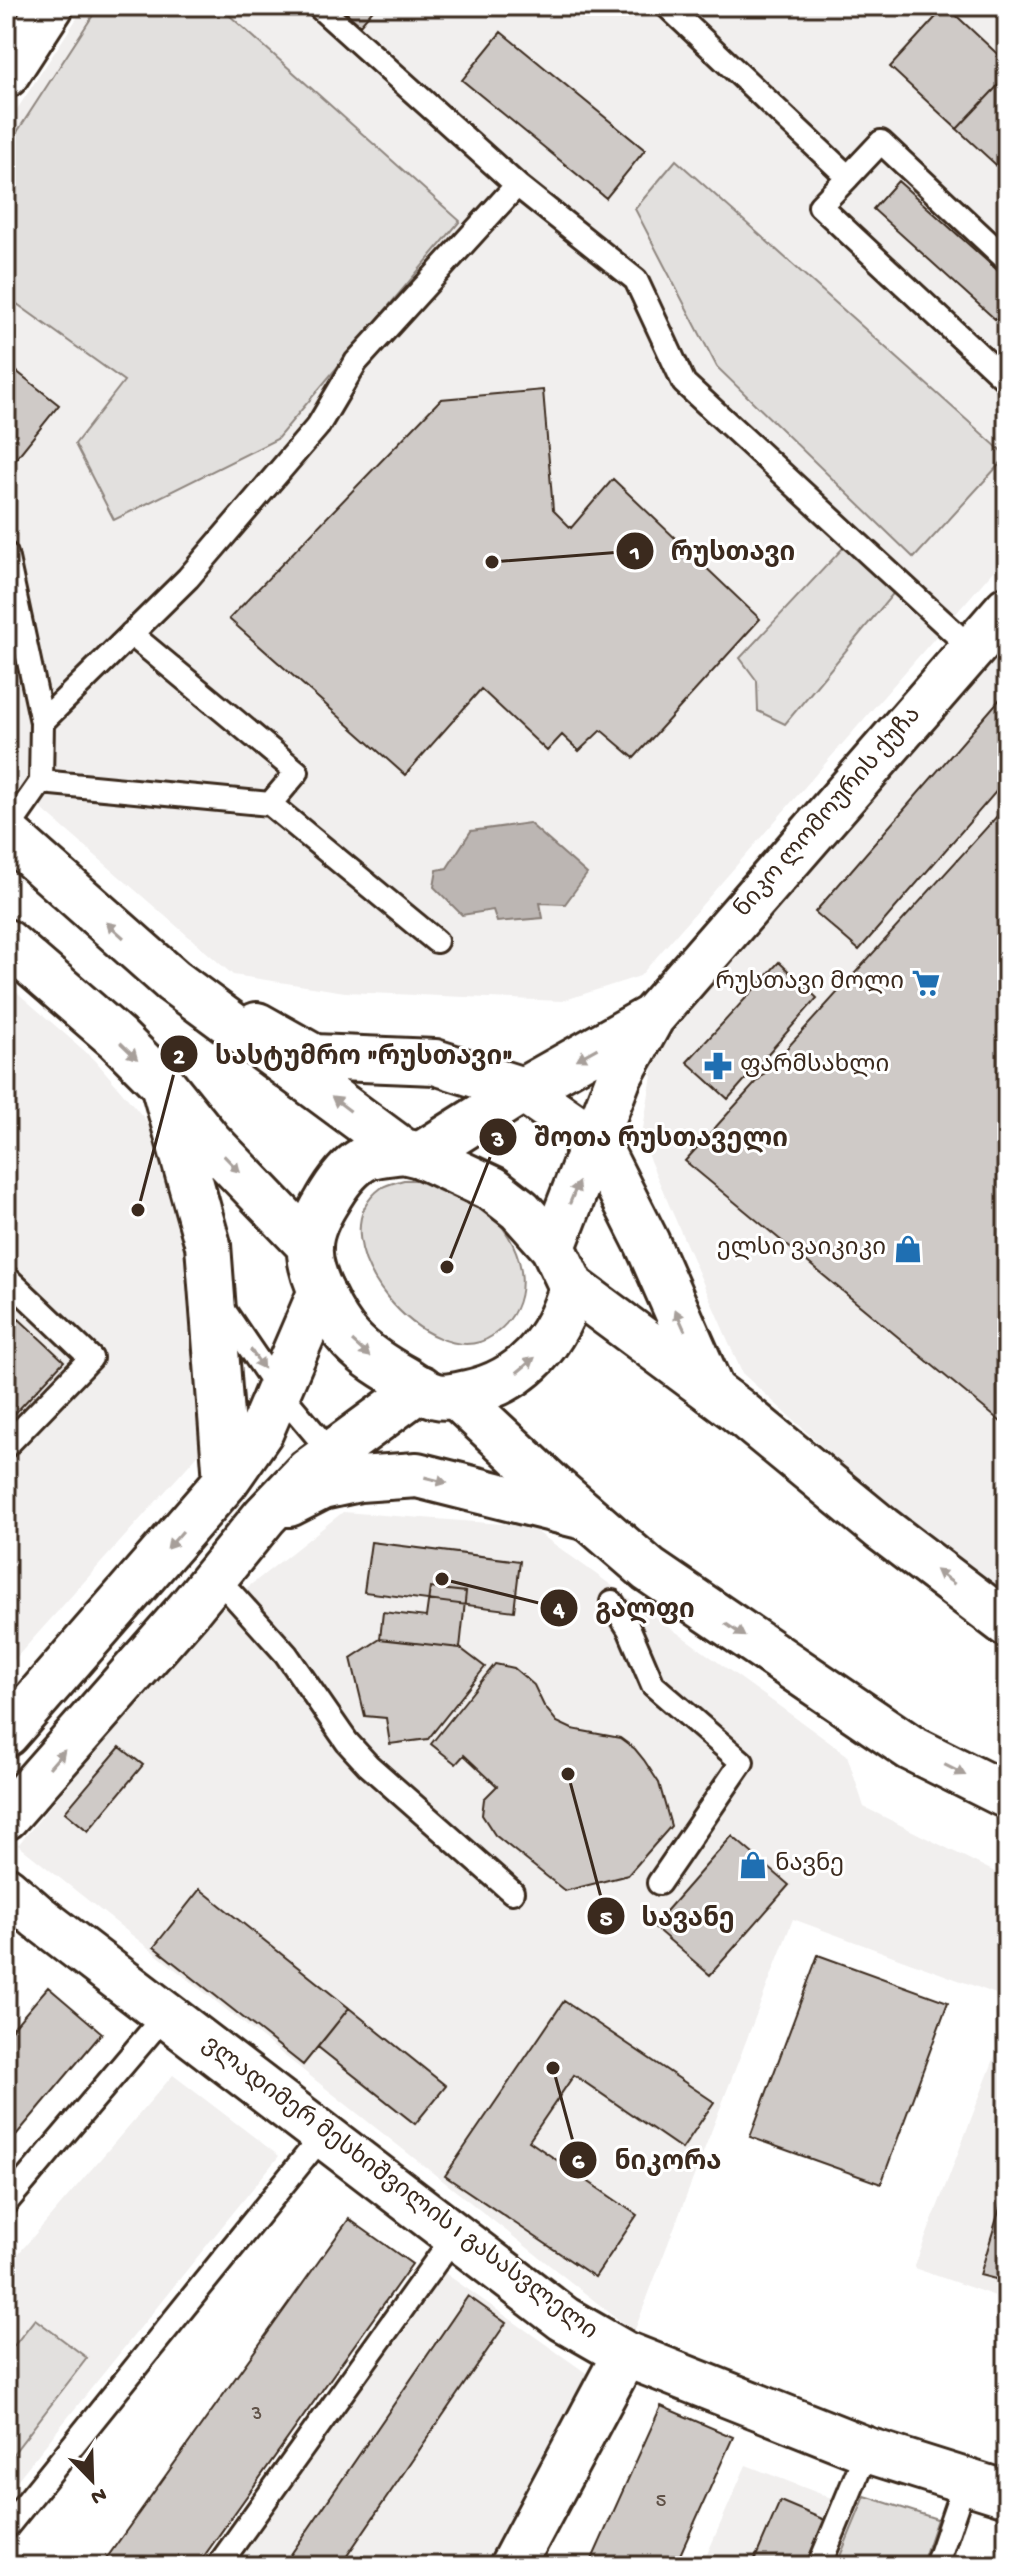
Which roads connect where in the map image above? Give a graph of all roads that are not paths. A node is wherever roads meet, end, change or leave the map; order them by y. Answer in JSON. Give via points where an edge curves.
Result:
{"nodes":[{"id":1,"x":51,"y":6,"type":"edge"},
{"id":2,"x":318,"y":6,"type":"edge"},
{"id":3,"x":667,"y":6,"type":"edge"},
{"id":4,"x":12,"y":53,"type":"edge"},
{"id":5,"x":848,"y":177,"type":"junction"},
{"id":6,"x":517,"y":185,"type":"junction"},
{"id":7,"x":1007,"y":260,"type":"edge"},
{"id":8,"x":1007,"y":377,"type":"edge"},
{"id":9,"x":6,"y":554,"type":"edge"},
{"id":10,"x":1007,"y":609,"type":"edge"},
{"id":11,"x":131,"y":634,"type":"junction"},
{"id":12,"x":972,"y":649,"type":"junction"},
{"id":13,"x":42,"y":722,"type":"junction"},
{"id":14,"x":41,"y":782,"type":"junction"},
{"id":15,"x":270,"y":804,"type":"junction"},
{"id":16,"x":6,"y":833,"type":"edge"},
{"id":17,"x":436,"y":941,"type":"dead end"},
{"id":18,"x":6,"y":942,"type":"edge"},
{"id":19,"x":173,"y":981,"type":"junction"},
{"id":20,"x":652,"y":1017,"type":"junction"},
{"id":21,"x":163,"y":1084,"type":"junction"},
{"id":22,"x":523,"y":1090,"type":"junction"},
{"id":23,"x":595,"y":1140,"type":"junction"},
{"id":24,"x":412,"y":1153,"type":"junction"},
{"id":25,"x":310,"y":1246,"type":"junction"},
{"id":26,"x":553,"y":1247,"type":"junction"},
{"id":27,"x":6,"y":1277,"type":"edge"},
{"id":28,"x":572,"y":1287,"type":"junction"},
{"id":29,"x":321,"y":1291,"type":"junction"},
{"id":30,"x":214,"y":1295,"type":"junction"},
{"id":31,"x":279,"y":1391,"type":"junction"},
{"id":32,"x":712,"y":1391,"type":"junction"},
{"id":33,"x":438,"y":1392,"type":"junction"},
{"id":34,"x":6,"y":1446,"type":"edge"},
{"id":35,"x":344,"y":1466,"type":"junction"},
{"id":36,"x":226,"y":1481,"type":"junction"},
{"id":37,"x":588,"y":1518,"type":"junction"},
{"id":38,"x":231,"y":1593,"type":"dead end"},
{"id":39,"x":612,"y":1602,"type":"dead end"},
{"id":40,"x":1007,"y":1624,"type":"edge"},
{"id":41,"x":6,"y":1734,"type":"edge"},
{"id":42,"x":1007,"y":1796,"type":"edge"},
{"id":43,"x":6,"y":1817,"type":"edge"},
{"id":44,"x":659,"y":1883,"type":"dead end"},
{"id":45,"x":6,"y":1889,"type":"edge"},
{"id":46,"x":512,"y":1892,"type":"dead end"},
{"id":47,"x":166,"y":2014,"type":"junction"},
{"id":48,"x":323,"y":2135,"type":"junction"},
{"id":49,"x":6,"y":2203,"type":"edge"},
{"id":50,"x":455,"y":2235,"type":"junction"},
{"id":51,"x":625,"y":2354,"type":"junction"},
{"id":52,"x":867,"y":2450,"type":"junction"},
{"id":53,"x":965,"y":2481,"type":"junction"},
{"id":54,"x":1007,"y":2494,"type":"edge"},
{"id":55,"x":6,"y":2528,"type":"edge"},
{"id":56,"x":218,"y":2566,"type":"edge"},
{"id":57,"x":512,"y":2566,"type":"edge"},
{"id":58,"x":819,"y":2566,"type":"edge"},
{"id":59,"x":936,"y":2566,"type":"edge"}],
"edges":[{"from":1,"to":4,"type":"street"},
{"from":2,"to":6,"type":"lane"},
{"from":3,"to":5,"type":"lane"},
{"from":5,"to":7,"type":"lane","via":[[881,142]]},
{"from":5,"to":8,"type":"lane","via":[[820,206]]},
{"from":6,"to":11,"type":"lane","via":[[356,362],[318,426],[188,578]]},
{"from":6,"to":12,"type":"lane","via":[[636,280],[684,383]]},
{"from":9,"to":13,"type":"lane"},
{"from":10,"to":12,"type":"street","name":"ნიკო ლომოურის ქუჩა"},
{"from":11,"to":13,"type":"lane"},
{"from":11,"to":15,"type":"lane","via":[[297,772]]},
{"from":12,"to":20,"type":"street","name":"ნიკო ლომოურის ქუჩა"},
{"from":13,"to":14,"type":"lane"},
{"from":14,"to":15,"type":"lane"},
{"from":14,"to":16,"type":"lane"},
{"from":15,"to":17,"type":"lane"},
{"from":19,"to":16,"type":"street","one_way":true},
{"from":18,"to":21,"type":"street","one_way":true},
{"from":19,"to":22,"type":"street","via":[[314,1057],[435,1062]]},
{"from":24,"to":19,"type":"street","one_way":true},
{"from":20,"to":22,"type":"street","name":"ნიკო ლომოურის ქუჩა","one_way":true},
{"from":20,"to":23,"type":"street","name":"ნიკო ლომოურის ქუჩა","via":[[619,1077]]},
{"from":21,"to":25,"type":"street","one_way":true,"via":[[209,1141]]},
{"from":21,"to":30,"type":"street","via":[[208,1245]]},
{"from":22,"to":23,"type":"street"},
{"from":22,"to":24,"type":"street","name":"ნიკო ლომოურის ქუჩა"},
{"from":26,"to":23,"type":"street","name":"ნიკო ლომოურის ქუჩა","one_way":true},
{"from":32,"to":23,"type":"street","one_way":true},
{"from":24,"to":25,"type":"street","via":[[363,1159],[337,1183]]},
{"from":24,"to":26,"type":"street","via":[[493,1189]]},
{"from":25,"to":29,"type":"street"},
{"from":26,"to":28,"type":"street"},
{"from":27,"to":34,"type":"lane","via":[[91,1358]]},
{"from":28,"to":32,"type":"street"},
{"from":33,"to":28,"type":"street","one_way":true,"via":[[483,1390],[532,1361],[564,1315]]},
{"from":29,"to":31,"type":"street"},
{"from":29,"to":33,"type":"street","one_way":true,"via":[[349,1338],[379,1365]]},
{"from":30,"to":31,"type":"lane","one_way":true},
{"from":30,"to":36,"type":"street"},
{"from":31,"to":35,"type":"lane"},
{"from":31,"to":36,"type":"street","via":[[261,1431]]},
{"from":40,"to":32,"type":"street","one_way":true},
{"from":33,"to":35,"type":"street"},
{"from":33,"to":37,"type":"street"},
{"from":35,"to":37,"type":"street","one_way":true,"via":[[417,1475]]},
{"from":43,"to":35,"type":"street","one_way":true,"via":[[308,1471]]},
{"from":36,"to":41,"type":"street","one_way":true},
{"from":37,"to":42,"type":"street","one_way":true,"via":[[698,1606],[911,1748]]},
{"from":38,"to":46,"type":"lane","via":[[286,1654],[357,1753]]},
{"from":39,"to":44,"type":"lane","via":[[653,1685],[742,1762]]},
{"from":45,"to":47,"type":"street","name":"ვლადიმერ მესხიშვილის I გასასვლელი"},
{"from":47,"to":48,"type":"street","name":"ვლადიმერ მესხიშვილის I გასასვლელი"},
{"from":47,"to":49,"type":"lane"},
{"from":48,"to":50,"type":"street","name":"ვლადიმერ მესხიშვილის I გასასვლელი"},
{"from":48,"to":55,"type":"lane"},
{"from":50,"to":51,"type":"street","name":"ვლადიმერ მესხიშვილის I გასასვლელი","via":[[564,2319]]},
{"from":50,"to":56,"type":"lane"},
{"from":51,"to":52,"type":"street","name":"ვლადიმერ მესხიშვილის I გასასვლელი"},
{"from":51,"to":57,"type":"street"},
{"from":52,"to":53,"type":"street","name":"ვლადიმერ მესხიშვილის I გასასვლელი"},
{"from":52,"to":58,"type":"lane"},
{"from":53,"to":54,"type":"street","name":"ვლადიმერ მესხიშვილის I გასასვლელი"},
{"from":53,"to":59,"type":"lane"}]}
